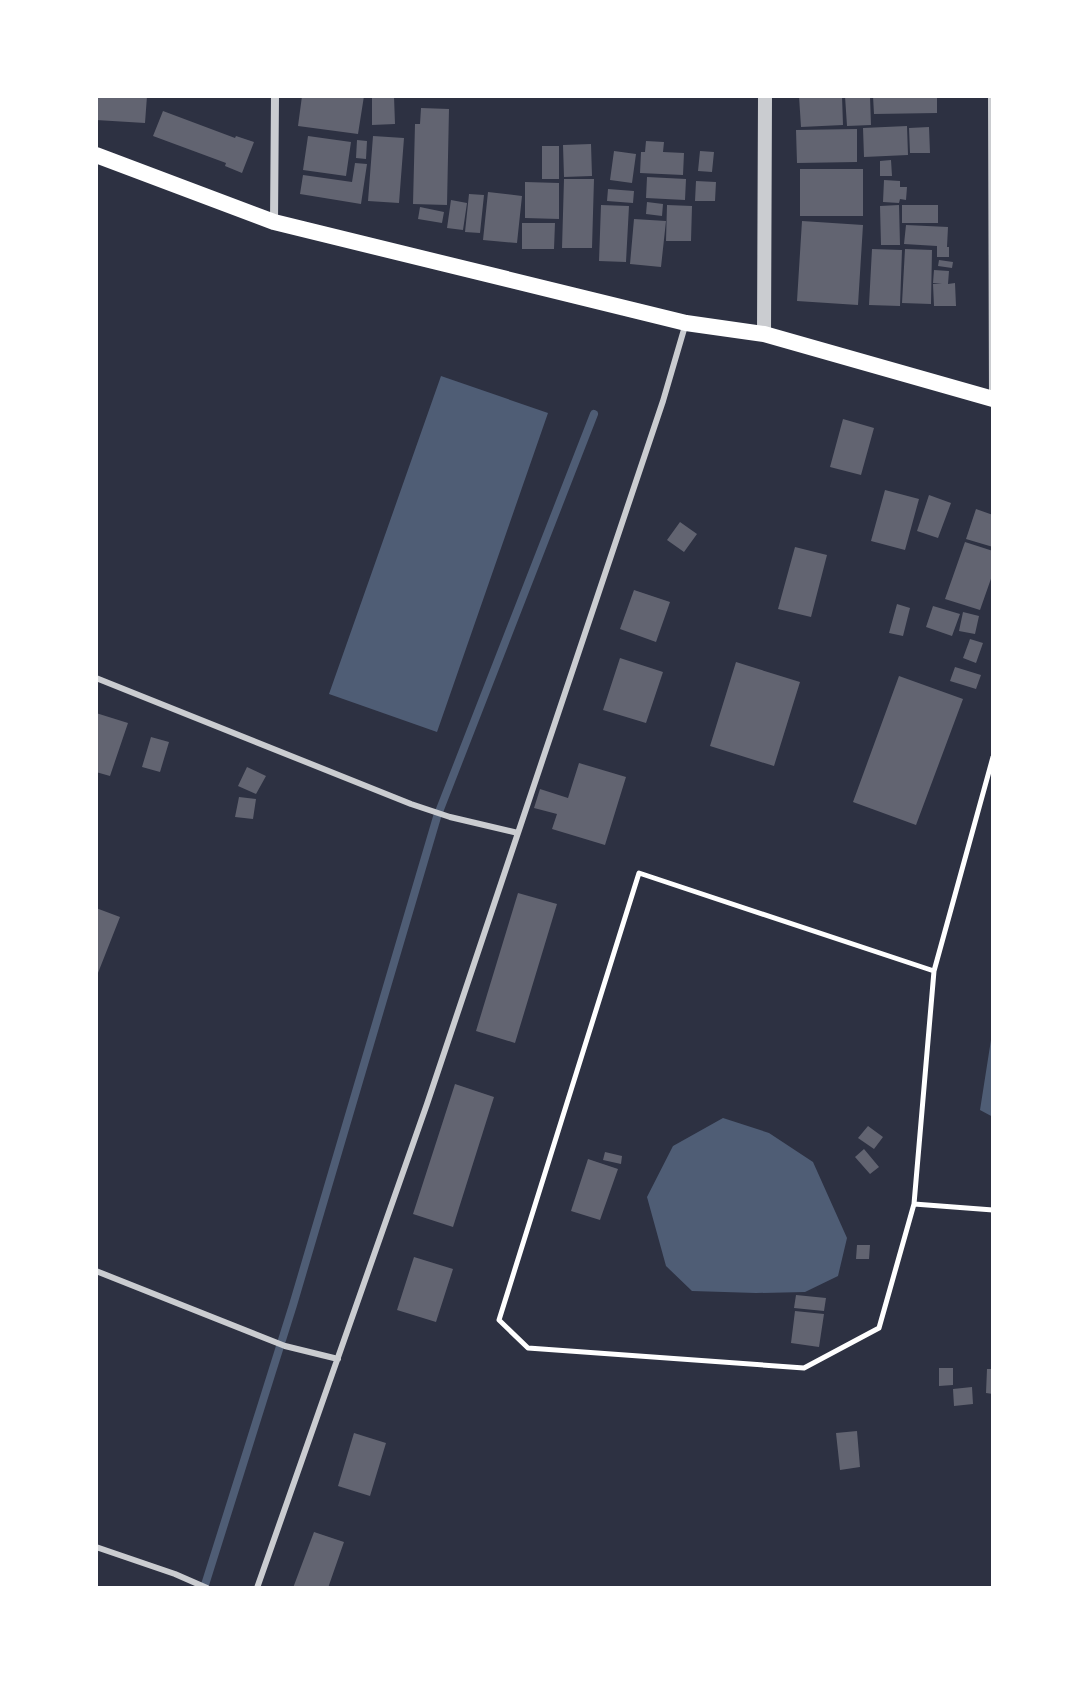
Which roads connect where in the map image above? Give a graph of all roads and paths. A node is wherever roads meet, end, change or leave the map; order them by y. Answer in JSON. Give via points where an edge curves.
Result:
{"nodes":[{"id":1,"x":275,"y":96,"type":"edge"},
{"id":2,"x":765,"y":96,"type":"edge"},
{"id":3,"x":992,"y":96,"type":"edge"},
{"id":4,"x":96,"y":155,"type":"edge"},
{"id":5,"x":274,"y":222,"type":"junction"},
{"id":6,"x":686,"y":323,"type":"junction"},
{"id":7,"x":764,"y":334,"type":"junction"},
{"id":8,"x":993,"y":399,"type":"edge"},
{"id":9,"x":96,"y":678,"type":"edge"},
{"id":10,"x":993,"y":757,"type":"edge"},
{"id":11,"x":518,"y":833,"type":"junction"},
{"id":12,"x":934,"y":971,"type":"junction"},
{"id":13,"x":914,"y":1204,"type":"junction"},
{"id":14,"x":993,"y":1210,"type":"edge"},
{"id":15,"x":96,"y":1271,"type":"edge"},
{"id":16,"x":338,"y":1359,"type":"junction"},
{"id":17,"x":96,"y":1547,"type":"edge"},
{"id":18,"x":207,"y":1588,"type":"edge"},
{"id":19,"x":257,"y":1588,"type":"edge"}],
"edges":[{"from":1,"to":5,"type":"street"},
{"from":2,"to":7,"type":"street"},
{"from":3,"to":8,"type":"street"},
{"from":4,"to":5,"type":"main road"},
{"from":5,"to":6,"type":"main road"},
{"from":6,"to":7,"type":"main road"},
{"from":6,"to":11,"type":"lane"},
{"from":7,"to":8,"type":"main road"},
{"from":9,"to":11,"type":"lane","via":[[411,804]]},
{"from":10,"to":12,"type":"path"},
{"from":11,"to":16,"type":"lane"},
{"from":12,"to":13,"type":"path"},
{"from":12,"to":13,"type":"path","via":[[639,873],[499,1320],[528,1348],[804,1368],[879,1328]]},
{"from":13,"to":14,"type":"path"},
{"from":15,"to":16,"type":"lane","via":[[285,1346]]},
{"from":16,"to":19,"type":"lane"},
{"from":17,"to":18,"type":"lane"}]}
